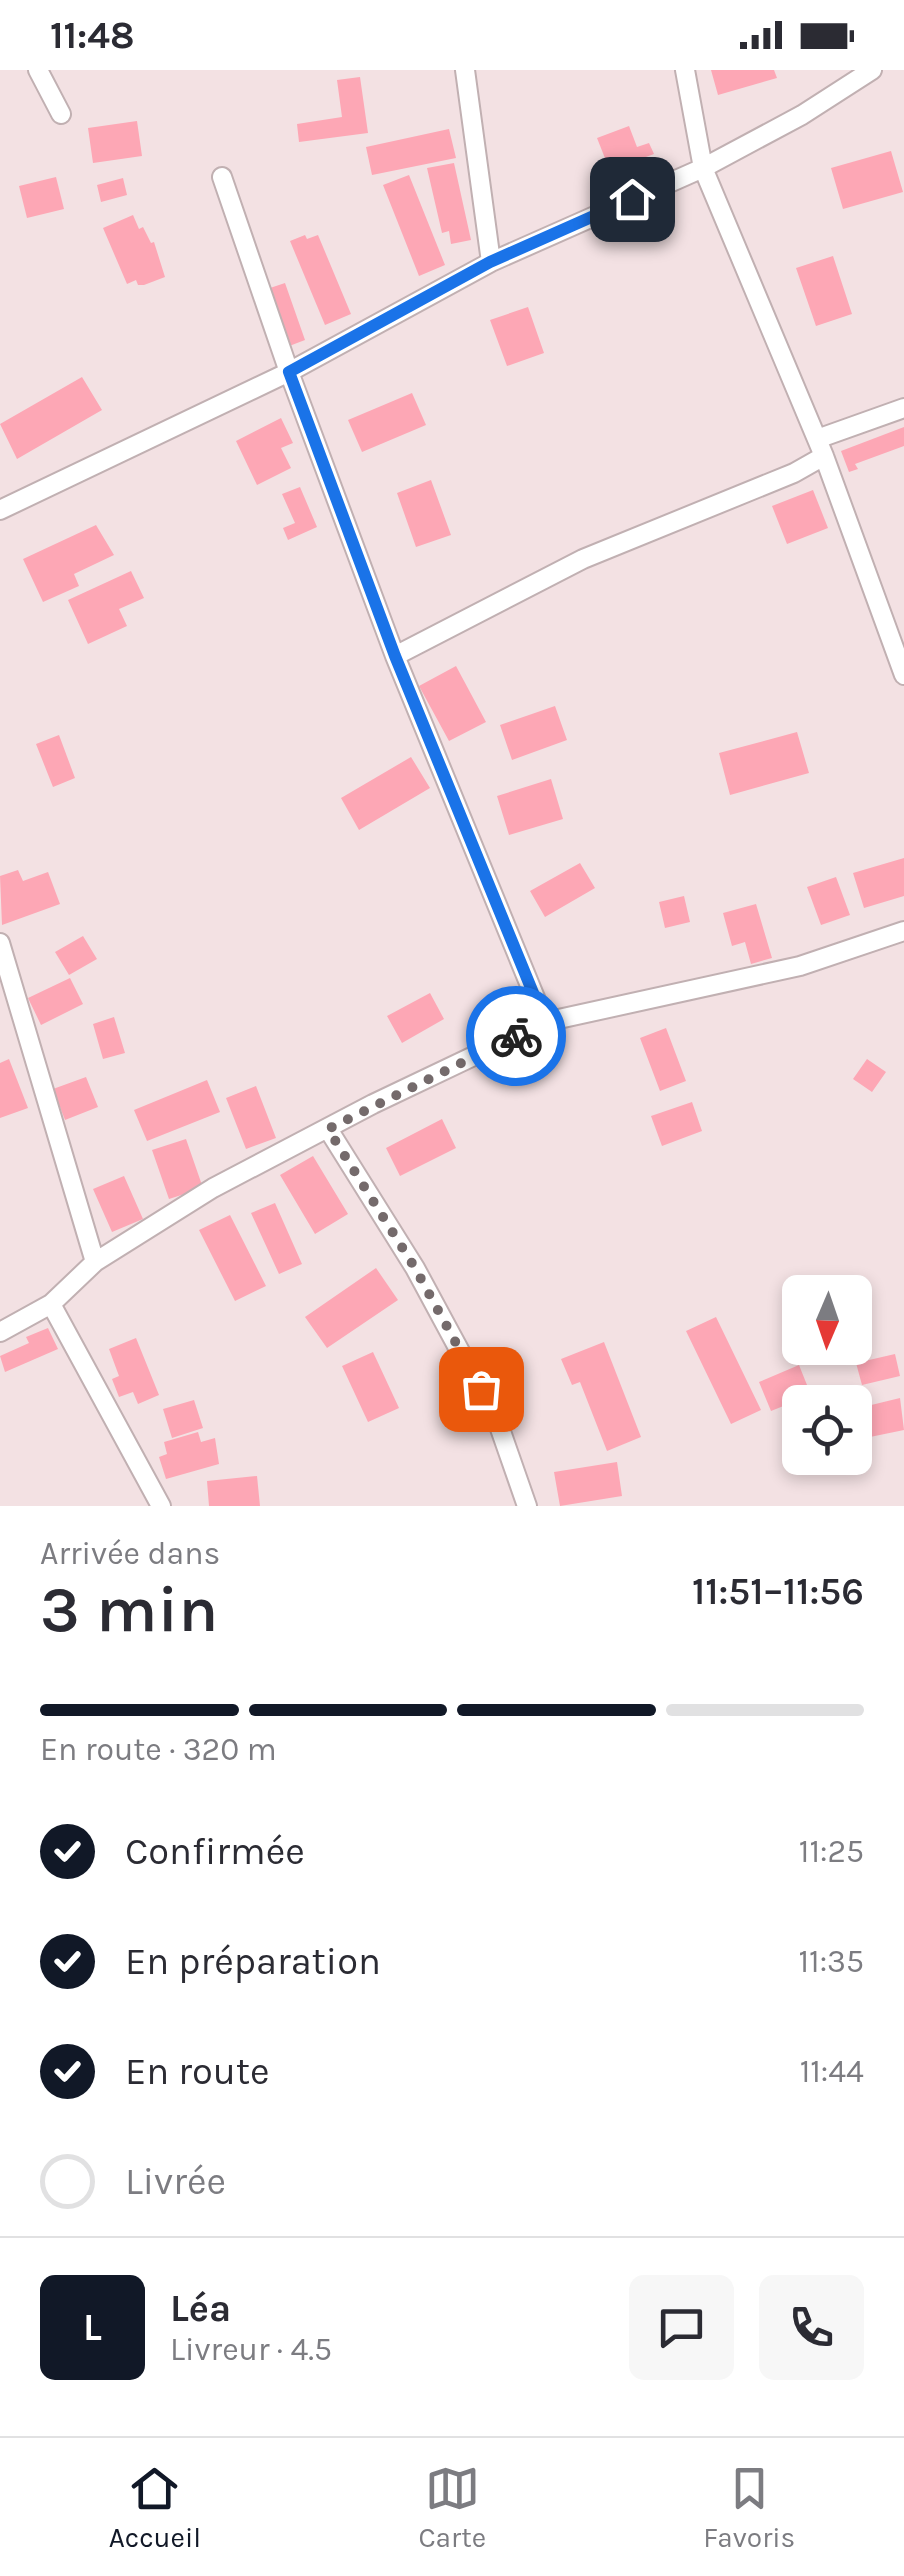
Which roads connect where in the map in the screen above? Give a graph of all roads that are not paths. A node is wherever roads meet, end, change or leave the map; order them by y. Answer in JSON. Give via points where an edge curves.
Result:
{"nodes":[{"id":1,"x":38,"y":70,"type":"edge"},
{"id":2,"x":465,"y":70,"type":"edge"},
{"id":3,"x":685,"y":70,"type":"edge"},
{"id":4,"x":872,"y":70,"type":"edge"},
{"id":5,"x":61,"y":114,"type":"dead end"},
{"id":6,"x":703,"y":168,"type":"junction"},
{"id":7,"x":222,"y":178,"type":"dead end"},
{"id":8,"x":490,"y":262,"type":"junction"},
{"id":9,"x":289,"y":372,"type":"junction"},
{"id":10,"x":904,"y":408,"type":"edge"},
{"id":11,"x":820,"y":448,"type":"junction"},
{"id":12,"x":0,"y":510,"type":"edge"},
{"id":13,"x":395,"y":656,"type":"junction"},
{"id":14,"x":904,"y":674,"type":"edge"},
{"id":15,"x":904,"y":931,"type":"edge"},
{"id":16,"x":0,"y":943,"type":"edge"},
{"id":17,"x":545,"y":1022,"type":"junction"},
{"id":18,"x":328,"y":1129,"type":"junction"},
{"id":19,"x":95,"y":1262,"type":"junction"},
{"id":20,"x":51,"y":1304,"type":"junction"},
{"id":21,"x":0,"y":1332,"type":"edge"},
{"id":22,"x":161,"y":1506,"type":"edge"},
{"id":23,"x":527,"y":1506,"type":"edge"}],
"edges":[{"from":1,"to":5,"type":"street"},
{"from":2,"to":8,"type":"street"},
{"from":3,"to":6,"type":"street"},
{"from":4,"to":6,"type":"street"},
{"from":6,"to":8,"type":"street"},
{"from":6,"to":11,"type":"street"},
{"from":7,"to":9,"type":"street"},
{"from":8,"to":9,"type":"street"},
{"from":9,"to":12,"type":"street"},
{"from":9,"to":13,"type":"street"},
{"from":10,"to":11,"type":"street"},
{"from":11,"to":13,"type":"street","via":[[794,473],[583,559]]},
{"from":11,"to":14,"type":"street"},
{"from":13,"to":17,"type":"street"},
{"from":15,"to":17,"type":"street","via":[[800,966]]},
{"from":16,"to":19,"type":"street"},
{"from":17,"to":18,"type":"street"},
{"from":18,"to":19,"type":"street","via":[[213,1188]]},
{"from":18,"to":23,"type":"street","via":[[415,1268],[498,1420]]},
{"from":19,"to":20,"type":"street"},
{"from":20,"to":21,"type":"street"},
{"from":20,"to":22,"type":"street"}]}
